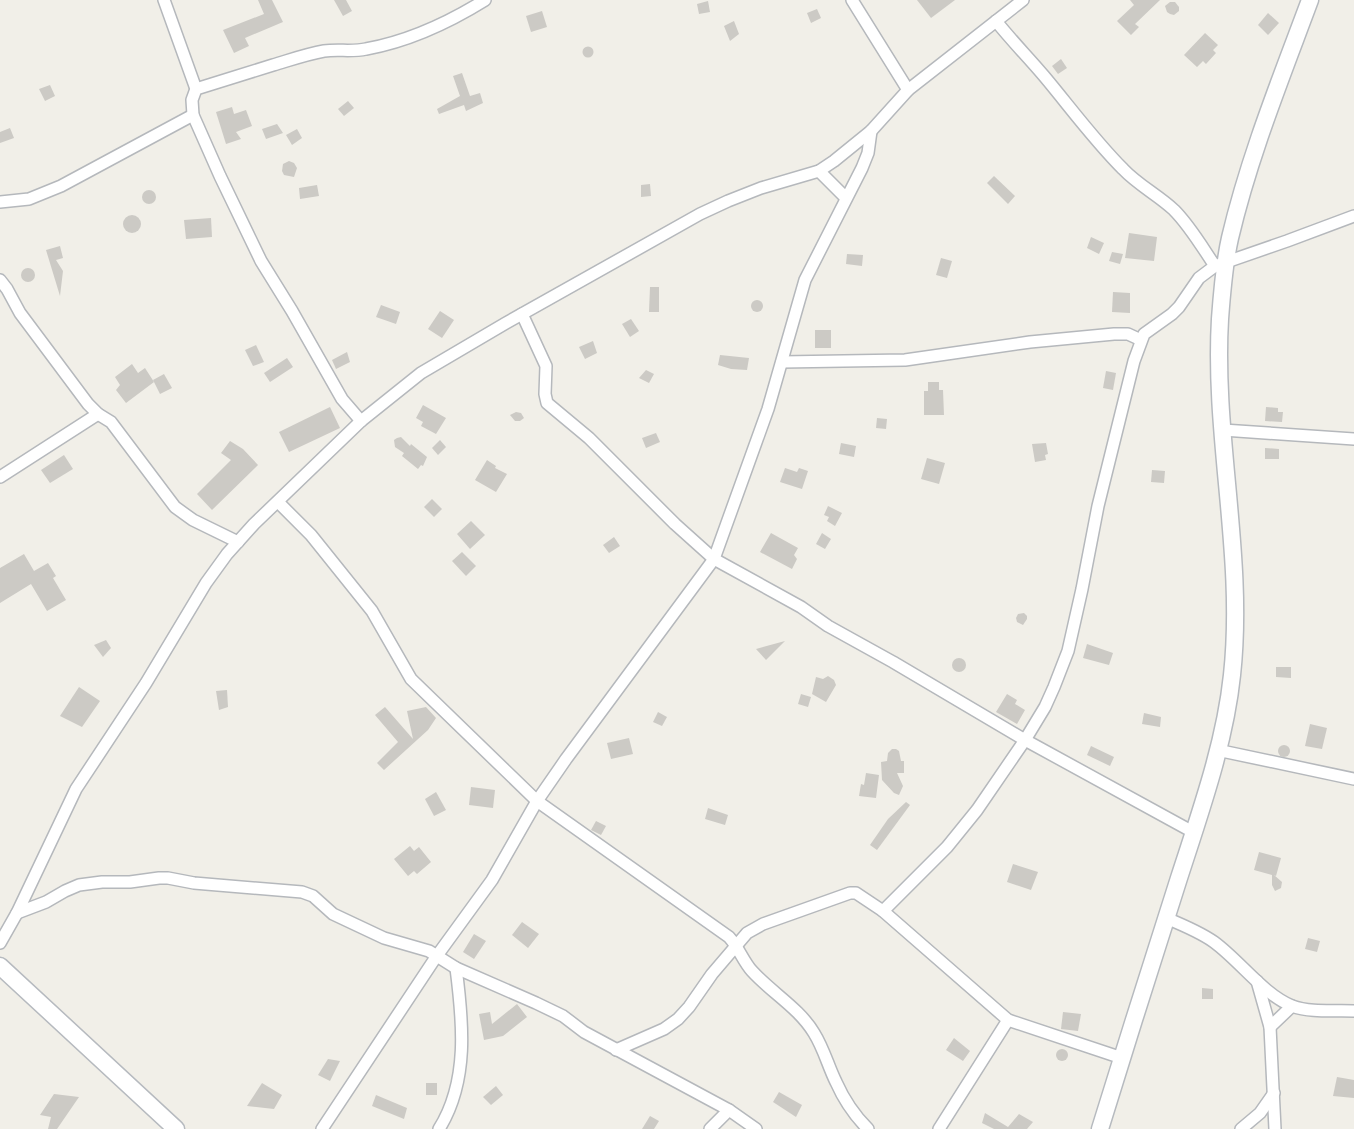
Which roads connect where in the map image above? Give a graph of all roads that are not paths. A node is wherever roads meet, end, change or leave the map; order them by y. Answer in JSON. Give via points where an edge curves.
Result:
{"nodes":[{"id":1,"x":164,"y":0,"type":"edge"},
{"id":2,"x":485,"y":0,"type":"edge"},
{"id":3,"x":852,"y":0,"type":"edge"},
{"id":4,"x":1023,"y":0,"type":"edge"},
{"id":5,"x":1310,"y":0,"type":"edge"},
{"id":6,"x":470,"y":4,"type":"edge"},
{"id":7,"x":996,"y":21,"type":"junction"},
{"id":8,"x":196,"y":89,"type":"junction"},
{"id":9,"x":908,"y":90,"type":"junction"},
{"id":10,"x":193,"y":115,"type":"junction"},
{"id":11,"x":871,"y":131,"type":"junction"},
{"id":12,"x":819,"y":171,"type":"junction"},
{"id":13,"x":846,"y":198,"type":"junction"},
{"id":14,"x":0,"y":202,"type":"edge"},
{"id":15,"x":1354,"y":216,"type":"edge"},
{"id":16,"x":1221,"y":264,"type":"junction"},
{"id":17,"x":0,"y":280,"type":"edge"},
{"id":18,"x":522,"y":314,"type":"junction"},
{"id":19,"x":1141,"y":340,"type":"junction"},
{"id":20,"x":782,"y":362,"type":"junction"},
{"id":21,"x":98,"y":414,"type":"junction"},
{"id":22,"x":361,"y":421,"type":"junction"},
{"id":23,"x":1223,"y":430,"type":"junction"},
{"id":24,"x":1354,"y":439,"type":"edge"},
{"id":25,"x":0,"y":477,"type":"edge"},
{"id":26,"x":278,"y":502,"type":"junction"},
{"id":27,"x":238,"y":542,"type":"junction"},
{"id":28,"x":714,"y":559,"type":"junction"},
{"id":29,"x":1025,"y":740,"type":"junction"},
{"id":30,"x":1217,"y":750,"type":"junction"},
{"id":31,"x":1354,"y":779,"type":"edge"},
{"id":32,"x":537,"y":801,"type":"junction"},
{"id":33,"x":1194,"y":832,"type":"junction"},
{"id":34,"x":884,"y":911,"type":"junction"},
{"id":35,"x":18,"y":913,"type":"junction"},
{"id":36,"x":1166,"y":918,"type":"junction"},
{"id":37,"x":0,"y":943,"type":"edge"},
{"id":38,"x":736,"y":945,"type":"junction"},
{"id":39,"x":436,"y":957,"type":"junction"},
{"id":40,"x":0,"y":966,"type":"edge"},
{"id":41,"x":456,"y":968,"type":"junction"},
{"id":42,"x":1257,"y":980,"type":"junction"},
{"id":43,"x":1292,"y":1006,"type":"junction"},
{"id":44,"x":1354,"y":1011,"type":"edge"},
{"id":45,"x":1008,"y":1020,"type":"junction"},
{"id":46,"x":1270,"y":1027,"type":"junction"},
{"id":47,"x":616,"y":1050,"type":"junction"},
{"id":48,"x":1122,"y":1058,"type":"junction"},
{"id":49,"x":1274,"y":1093,"type":"junction"},
{"id":50,"x":729,"y":1110,"type":"junction"},
{"id":51,"x":176,"y":1129,"type":"edge"},
{"id":52,"x":322,"y":1129,"type":"edge"},
{"id":53,"x":439,"y":1129,"type":"edge"},
{"id":54,"x":710,"y":1129,"type":"edge"},
{"id":55,"x":756,"y":1129,"type":"edge"},
{"id":56,"x":868,"y":1129,"type":"edge"},
{"id":57,"x":939,"y":1129,"type":"edge"},
{"id":58,"x":1100,"y":1129,"type":"edge"},
{"id":59,"x":1242,"y":1129,"type":"edge"},
{"id":60,"x":1275,"y":1129,"type":"edge"}],
"edges":[{"from":1,"to":8,"type":"street"},
{"from":2,"to":6,"type":"street"},
{"from":3,"to":9,"type":"street"},
{"from":4,"to":7,"type":"street"},
{"from":5,"to":16,"type":"street","via":[[1247,176]]},
{"from":6,"to":8,"type":"street","via":[[447,23],[396,43],[352,51],[319,52]]},
{"from":7,"to":9,"type":"street"},
{"from":7,"to":16,"type":"street","via":[[1122,168],[1172,209]]},
{"from":8,"to":10,"type":"street","via":[[192,100]]},
{"from":9,"to":11,"type":"street"},
{"from":10,"to":14,"type":"street","via":[[61,186],[29,199]]},
{"from":10,"to":22,"type":"street","via":[[261,261],[342,399]]},
{"from":11,"to":12,"type":"street"},
{"from":11,"to":13,"type":"street","via":[[868,153]]},
{"from":12,"to":13,"type":"street"},
{"from":12,"to":18,"type":"street","via":[[728,201]]},
{"from":13,"to":20,"type":"street","via":[[805,280]]},
{"from":15,"to":16,"type":"street"},
{"from":16,"to":19,"type":"street","via":[[1198,278],[1172,314],[1144,334]]},
{"from":16,"to":23,"type":"street"},
{"from":17,"to":21,"type":"street","via":[[46,350]]},
{"from":18,"to":22,"type":"street","via":[[421,373]]},
{"from":18,"to":28,"type":"street","via":[[546,366],[547,403]]},
{"from":19,"to":20,"type":"street","via":[[1128,334],[1114,334],[905,360]]},
{"from":19,"to":29,"type":"street","via":[[1098,506],[1068,651],[1045,707]]},
{"from":20,"to":28,"type":"street"},
{"from":21,"to":25,"type":"street"},
{"from":21,"to":27,"type":"street","via":[[111,422],[175,507],[193,520]]},
{"from":22,"to":26,"type":"street"},
{"from":23,"to":24,"type":"street"},
{"from":23,"to":30,"type":"street","via":[[1234,562],[1235,635],[1226,716]]},
{"from":26,"to":27,"type":"street"},
{"from":26,"to":32,"type":"street","via":[[311,535],[372,611],[411,679]]},
{"from":27,"to":35,"type":"street","via":[[206,582],[146,683],[76,790]]},
{"from":28,"to":29,"type":"street","via":[[802,607],[828,626]]},
{"from":28,"to":32,"type":"street"},
{"from":29,"to":33,"type":"street"},
{"from":29,"to":34,"type":"street","via":[[947,847]]},
{"from":30,"to":31,"type":"street"},
{"from":30,"to":33,"type":"street"},
{"from":32,"to":38,"type":"street"},
{"from":32,"to":39,"type":"street","via":[[492,880]]},
{"from":33,"to":36,"type":"street"},
{"from":34,"to":38,"type":"street","via":[[856,893],[843,894],[763,924],[747,933]]},
{"from":34,"to":45,"type":"street"},
{"from":35,"to":37,"type":"street"},
{"from":35,"to":39,"type":"street","via":[[79,885],[102,882],[168,878],[302,892],[313,896],[333,914],[384,938],[429,951]]},
{"from":36,"to":42,"type":"street","via":[[1216,943]]},
{"from":36,"to":48,"type":"street"},
{"from":38,"to":47,"type":"street","via":[[678,1018],[664,1029]]},
{"from":38,"to":56,"type":"street","via":[[753,972],[813,1031],[851,1111]]},
{"from":39,"to":41,"type":"street"},
{"from":39,"to":52,"type":"street"},
{"from":40,"to":51,"type":"street"},
{"from":41,"to":47,"type":"street","via":[[556,1013]]},
{"from":41,"to":53,"type":"street","via":[[462,1036],[460,1066],[456,1094]]},
{"from":42,"to":43,"type":"street"},
{"from":42,"to":46,"type":"street"},
{"from":43,"to":44,"type":"street"},
{"from":43,"to":46,"type":"street"},
{"from":45,"to":48,"type":"street"},
{"from":45,"to":57,"type":"street"},
{"from":46,"to":49,"type":"street"},
{"from":47,"to":50,"type":"street"},
{"from":48,"to":58,"type":"street"},
{"from":49,"to":59,"type":"street","via":[[1260,1113]]},
{"from":49,"to":60,"type":"street"},
{"from":50,"to":54,"type":"street"},
{"from":50,"to":55,"type":"street"}]}
